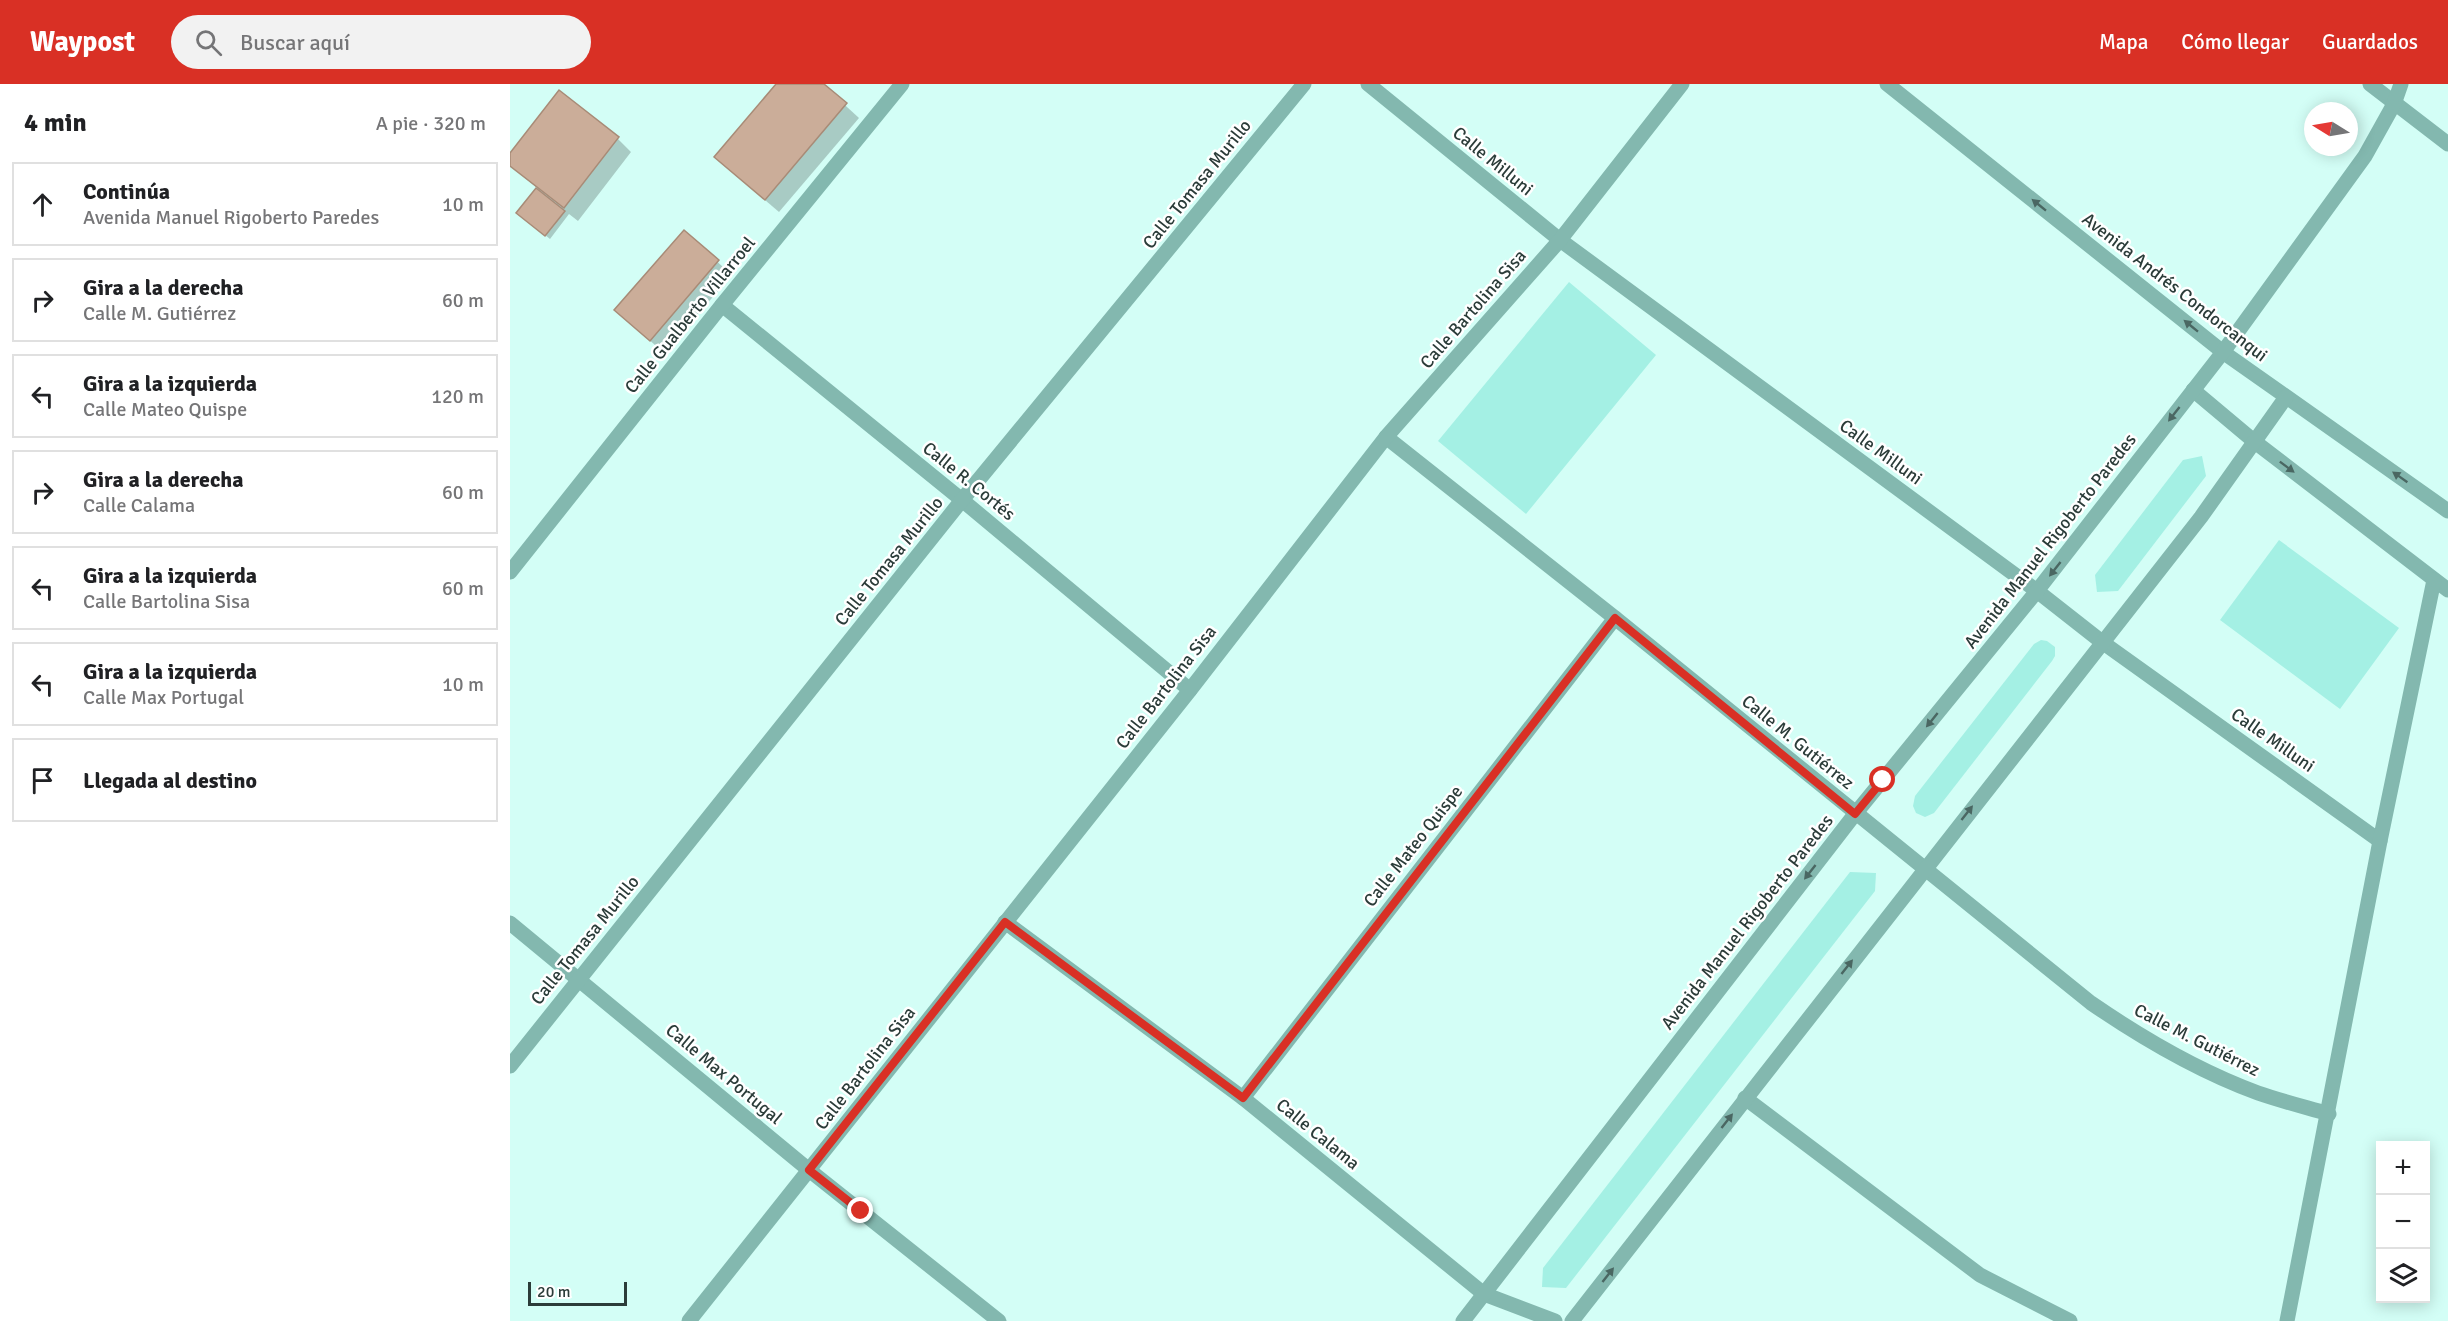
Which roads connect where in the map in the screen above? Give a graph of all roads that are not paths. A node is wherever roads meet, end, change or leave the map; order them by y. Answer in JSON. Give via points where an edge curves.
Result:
{"nodes":[{"id":1,"x":1304,"y":84,"type":"edge"},
{"id":2,"x":1368,"y":84,"type":"edge"},
{"id":3,"x":1682,"y":84,"type":"edge"},
{"id":4,"x":1887,"y":84,"type":"edge"},
{"id":5,"x":2370,"y":84,"type":"edge"},
{"id":6,"x":2401,"y":84,"type":"edge"},
{"id":7,"x":893,"y":87,"type":"edge"},
{"id":8,"x":2394,"y":104,"type":"junction"},
{"id":9,"x":2448,"y":144,"type":"edge"},
{"id":10,"x":1560,"y":240,"type":"junction"},
{"id":11,"x":722,"y":305,"type":"junction"},
{"id":12,"x":2223,"y":352,"type":"junction"},
{"id":13,"x":2193,"y":390,"type":"junction"},
{"id":14,"x":2286,"y":397,"type":"junction"},
{"id":15,"x":1386,"y":437,"type":"junction"},
{"id":16,"x":2254,"y":442,"type":"junction"},
{"id":17,"x":962,"y":500,"type":"junction"},
{"id":18,"x":2448,"y":511,"type":"edge"},
{"id":19,"x":510,"y":572,"type":"edge"},
{"id":20,"x":2434,"y":580,"type":"junction"},
{"id":21,"x":2448,"y":590,"type":"edge"},
{"id":22,"x":2037,"y":591,"type":"junction"},
{"id":23,"x":1615,"y":618,"type":"junction"},
{"id":24,"x":2102,"y":642,"type":"junction"},
{"id":25,"x":1190,"y":690,"type":"junction"},
{"id":26,"x":1855,"y":814,"type":"junction"},
{"id":27,"x":2380,"y":840,"type":"junction"},
{"id":28,"x":1925,"y":867,"type":"junction"},
{"id":29,"x":1005,"y":922,"type":"junction"},
{"id":30,"x":510,"y":923,"type":"edge"},
{"id":31,"x":579,"y":978,"type":"junction"},
{"id":32,"x":510,"y":1066,"type":"edge"},
{"id":33,"x":1243,"y":1098,"type":"junction"},
{"id":34,"x":1745,"y":1098,"type":"junction"},
{"id":35,"x":2329,"y":1114,"type":"junction"},
{"id":36,"x":809,"y":1170,"type":"junction"},
{"id":37,"x":1484,"y":1294,"type":"junction"},
{"id":38,"x":689,"y":1321,"type":"edge"},
{"id":39,"x":999,"y":1321,"type":"edge"},
{"id":40,"x":1463,"y":1321,"type":"edge"},
{"id":41,"x":1555,"y":1321,"type":"edge"},
{"id":42,"x":1572,"y":1321,"type":"edge"},
{"id":43,"x":2070,"y":1321,"type":"edge"},
{"id":44,"x":2287,"y":1321,"type":"edge"}],
"edges":[{"from":1,"to":17,"type":"street","name":"Calle Tomasa Murillo"},
{"from":2,"to":10,"type":"street","name":"Calle Milluni"},
{"from":3,"to":10,"type":"street","name":"Calle Bartolina Sisa"},
{"from":12,"to":4,"type":"street","name":"Avenida Andrés Condorcanqui","one_way":true},
{"from":5,"to":8,"type":"street"},
{"from":6,"to":8,"type":"street","name":"Avenida Manuel Rigoberto Paredes"},
{"from":7,"to":11,"type":"street","name":"Calle Gualberto Villarroel"},
{"from":8,"to":9,"type":"street"},
{"from":8,"to":12,"type":"street","name":"Avenida Manuel Rigoberto Paredes","via":[[2365,156]]},
{"from":10,"to":15,"type":"street","name":"Calle Bartolina Sisa"},
{"from":10,"to":22,"type":"street","name":"Calle Milluni"},
{"from":11,"to":17,"type":"street","name":"Calle R. Cortés"},
{"from":11,"to":19,"type":"street","name":"Calle Gualberto Villarroel"},
{"from":12,"to":13,"type":"street","name":"Avenida Manuel Rigoberto Paredes"},
{"from":12,"to":14,"type":"street","name":"Avenida Andrés Condorcanqui"},
{"from":13,"to":16,"type":"street"},
{"from":13,"to":22,"type":"street","name":"Avenida Manuel Rigoberto Paredes","one_way":true},
{"from":14,"to":16,"type":"street"},
{"from":18,"to":14,"type":"street","name":"Avenida Andrés Condorcanqui","one_way":true},
{"from":15,"to":23,"type":"street","name":"Calle M. Gutiérrez"},
{"from":15,"to":25,"type":"street","name":"Calle Bartolina Sisa"},
{"from":16,"to":20,"type":"street","one_way":true},
{"from":16,"to":24,"type":"street","via":[[2201,517]]},
{"from":17,"to":25,"type":"street","name":"Calle R. Cortés"},
{"from":17,"to":31,"type":"street","name":"Calle Tomasa Murillo"},
{"from":20,"to":21,"type":"street"},
{"from":20,"to":27,"type":"street"},
{"from":22,"to":24,"type":"street","name":"Calle Milluni"},
{"from":22,"to":26,"type":"street","name":"Avenida Manuel Rigoberto Paredes","one_way":true},
{"from":23,"to":26,"type":"street","name":"Calle M. Gutiérrez"},
{"from":23,"to":33,"type":"street","name":"Calle Mateo Quispe"},
{"from":24,"to":27,"type":"street","name":"Calle Milluni"},
{"from":28,"to":24,"type":"street","one_way":true},
{"from":25,"to":29,"type":"street","name":"Calle Bartolina Sisa"},
{"from":26,"to":28,"type":"street","name":"Calle M. Gutiérrez"},
{"from":26,"to":37,"type":"street","name":"Avenida Manuel Rigoberto Paredes","one_way":true},
{"from":27,"to":35,"type":"street"},
{"from":34,"to":28,"type":"street","one_way":true},
{"from":28,"to":35,"type":"street","name":"Calle M. Gutiérrez","via":[[2091,1003],[2136,1034],[2257,1093]]},
{"from":29,"to":33,"type":"street","name":"Calle Calama"},
{"from":29,"to":36,"type":"street","name":"Calle Bartolina Sisa"},
{"from":30,"to":31,"type":"street","name":"Calle Max Portugal"},
{"from":31,"to":32,"type":"street","name":"Calle Tomasa Murillo"},
{"from":31,"to":36,"type":"street","name":"Calle Max Portugal"},
{"from":33,"to":37,"type":"street","name":"Calle Calama"},
{"from":42,"to":34,"type":"street","one_way":true},
{"from":34,"to":43,"type":"street","via":[[1980,1275]]},
{"from":35,"to":44,"type":"street"},
{"from":36,"to":38,"type":"street","name":"Calle Bartolina Sisa"},
{"from":36,"to":39,"type":"street","name":"Calle Max Portugal"},
{"from":37,"to":40,"type":"street","name":"Avenida Manuel Rigoberto Paredes"},
{"from":37,"to":41,"type":"street","name":"Calle Calama"}]}
